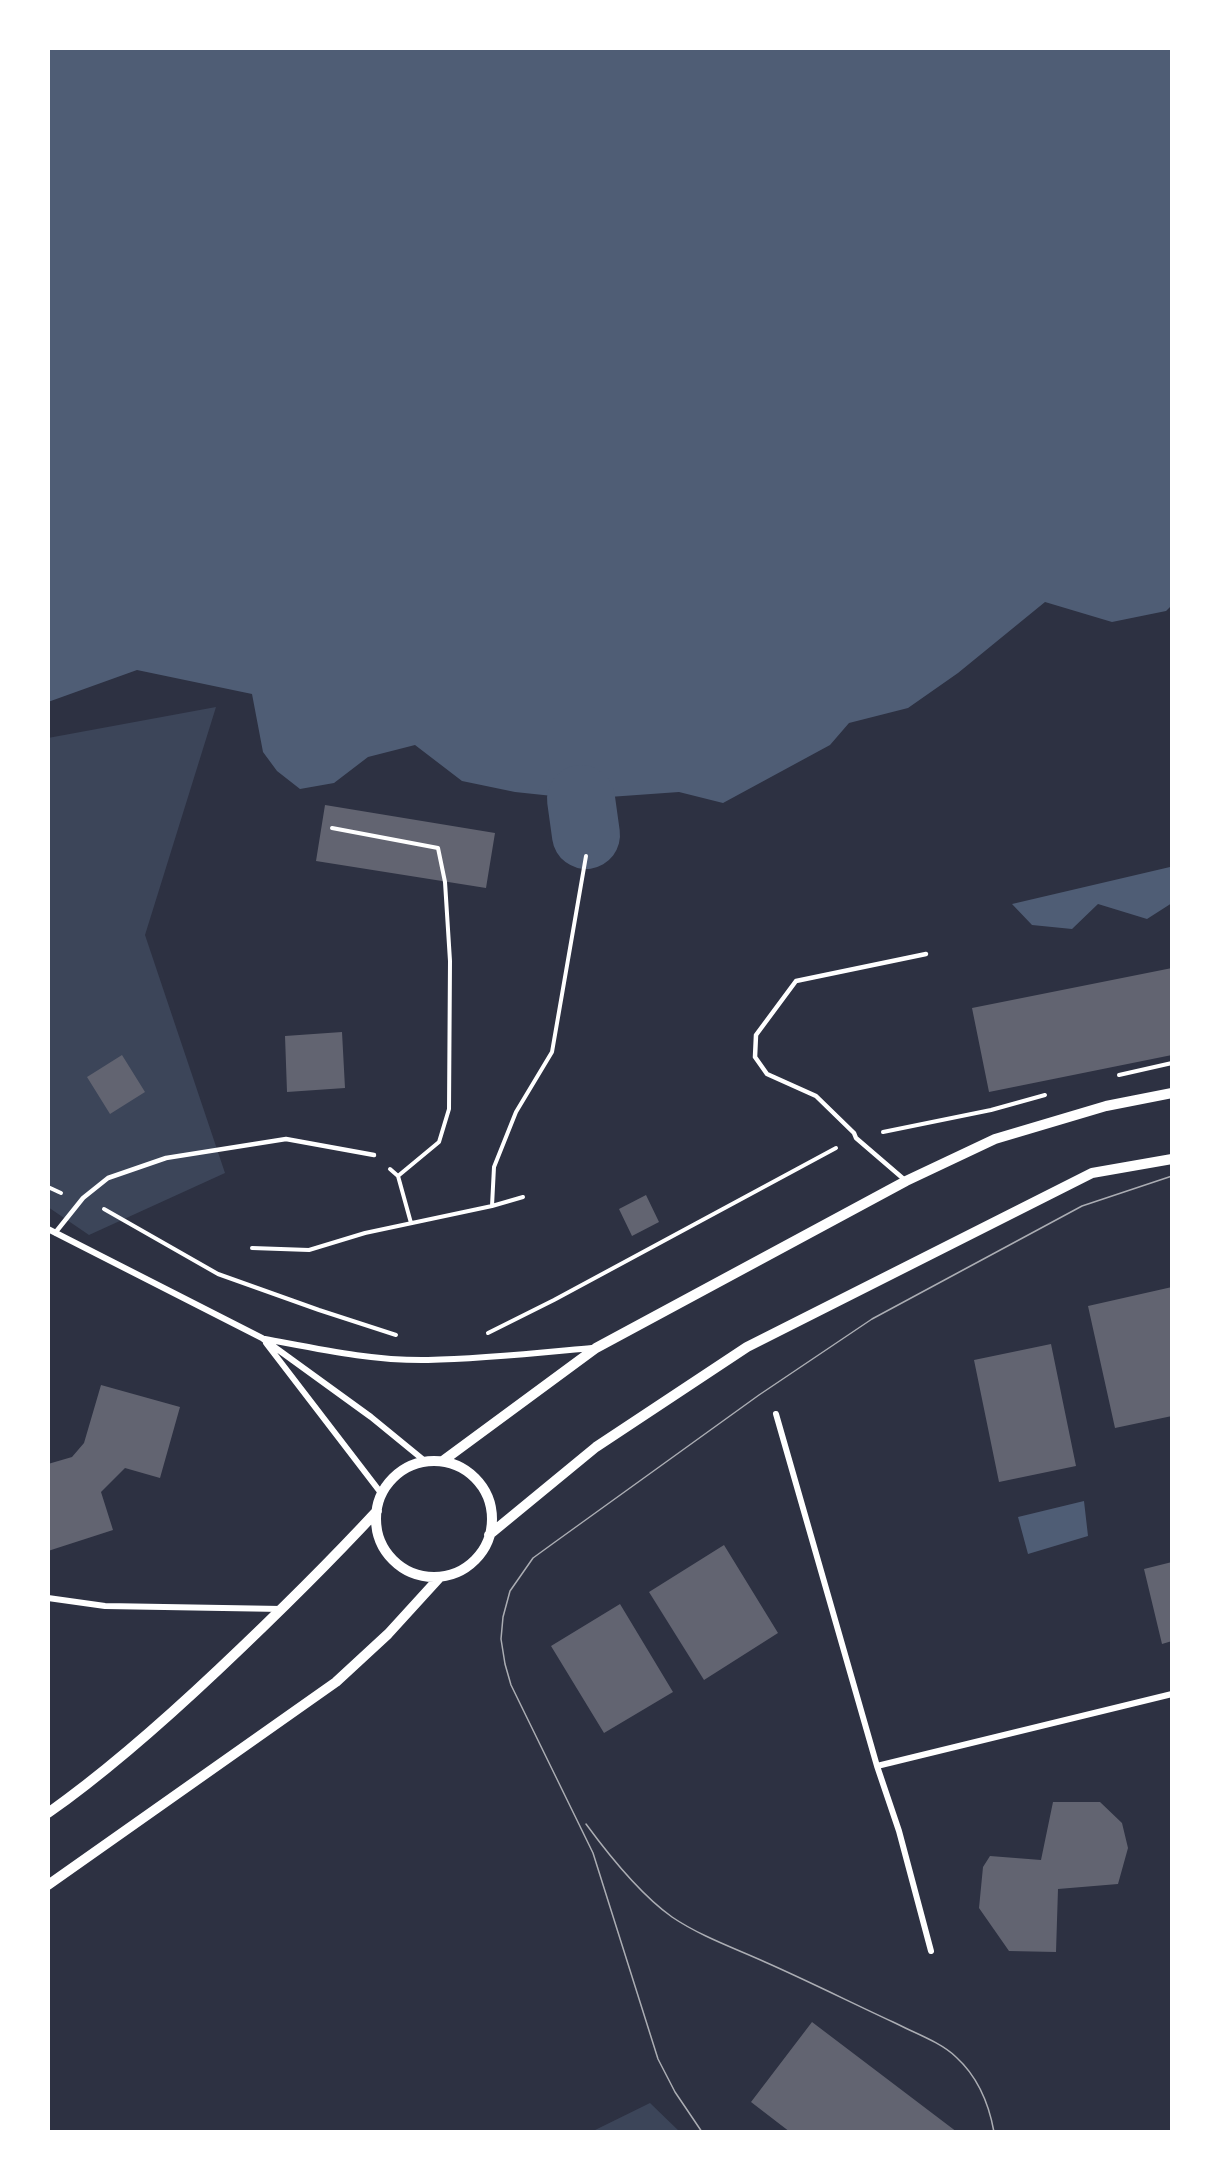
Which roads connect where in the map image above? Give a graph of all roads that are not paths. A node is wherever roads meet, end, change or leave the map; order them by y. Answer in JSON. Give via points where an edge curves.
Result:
{"nodes":[{"id":1,"x":927,"y":954,"type":"dead end"},
{"id":2,"x":1172,"y":1093,"type":"edge"},
{"id":3,"x":374,"y":1155,"type":"road end"},
{"id":4,"x":1172,"y":1159,"type":"edge"},
{"id":5,"x":906,"y":1181,"type":"junction"},
{"id":6,"x":48,"y":1229,"type":"edge"},
{"id":7,"x":55,"y":1233,"type":"junction"},
{"id":8,"x":262,"y":1338,"type":"junction"},
{"id":9,"x":596,"y":1348,"type":"junction"},
{"id":10,"x":776,"y":1414,"type":"dead end"},
{"id":11,"x":444,"y":1460,"type":"junction"},
{"id":12,"x":426,"y":1462,"type":"junction"},
{"id":13,"x":381,"y":1493,"type":"junction"},
{"id":14,"x":377,"y":1511,"type":"junction"},
{"id":15,"x":489,"y":1536,"type":"junction"},
{"id":16,"x":440,"y":1576,"type":"junction"},
{"id":17,"x":48,"y":1598,"type":"edge"},
{"id":18,"x":283,"y":1609,"type":"junction"},
{"id":19,"x":1172,"y":1694,"type":"edge"},
{"id":20,"x":877,"y":1766,"type":"junction"},
{"id":21,"x":48,"y":1813,"type":"edge"},
{"id":22,"x":48,"y":1885,"type":"edge"},
{"id":23,"x":931,"y":1951,"type":"dead end"}],
"edges":[{"from":1,"to":5,"type":"lane","via":[[796,981],[756,1035],[755,1057],[767,1074],[816,1096],[856,1138]]},
{"from":2,"to":5,"type":"street","via":[[1106,1106],[994,1139]]},
{"from":3,"to":7,"type":"lane","via":[[286,1139],[166,1158],[108,1178],[83,1198]]},
{"from":4,"to":15,"type":"street","via":[[1092,1173],[747,1347],[596,1447]]},
{"from":5,"to":9,"type":"street"},
{"from":6,"to":7,"type":"street"},
{"from":7,"to":8,"type":"street"},
{"from":8,"to":9,"type":"street","via":[[348,1354],[426,1360]]},
{"from":8,"to":12,"type":"street"},
{"from":8,"to":13,"type":"street"},
{"from":9,"to":11,"type":"street"},
{"from":10,"to":20,"type":"street"},
{"from":11,"to":12,"type":"street"},
{"from":11,"to":15,"type":"street","via":[[473,1475],[483,1488],[492,1519]]},
{"from":12,"to":13,"type":"street","via":[[392,1479]]},
{"from":13,"to":14,"type":"street"},
{"from":14,"to":16,"type":"street","via":[[377,1529],[392,1559],[406,1570]]},
{"from":14,"to":18,"type":"street"},
{"from":15,"to":16,"type":"street","via":[[471,1563]]},
{"from":16,"to":22,"type":"street","via":[[388,1634],[336,1682]]},
{"from":17,"to":18,"type":"street","via":[[105,1606]]},
{"from":18,"to":21,"type":"street","via":[[162,1722]]},
{"from":19,"to":20,"type":"street"},
{"from":20,"to":23,"type":"street"}]}
